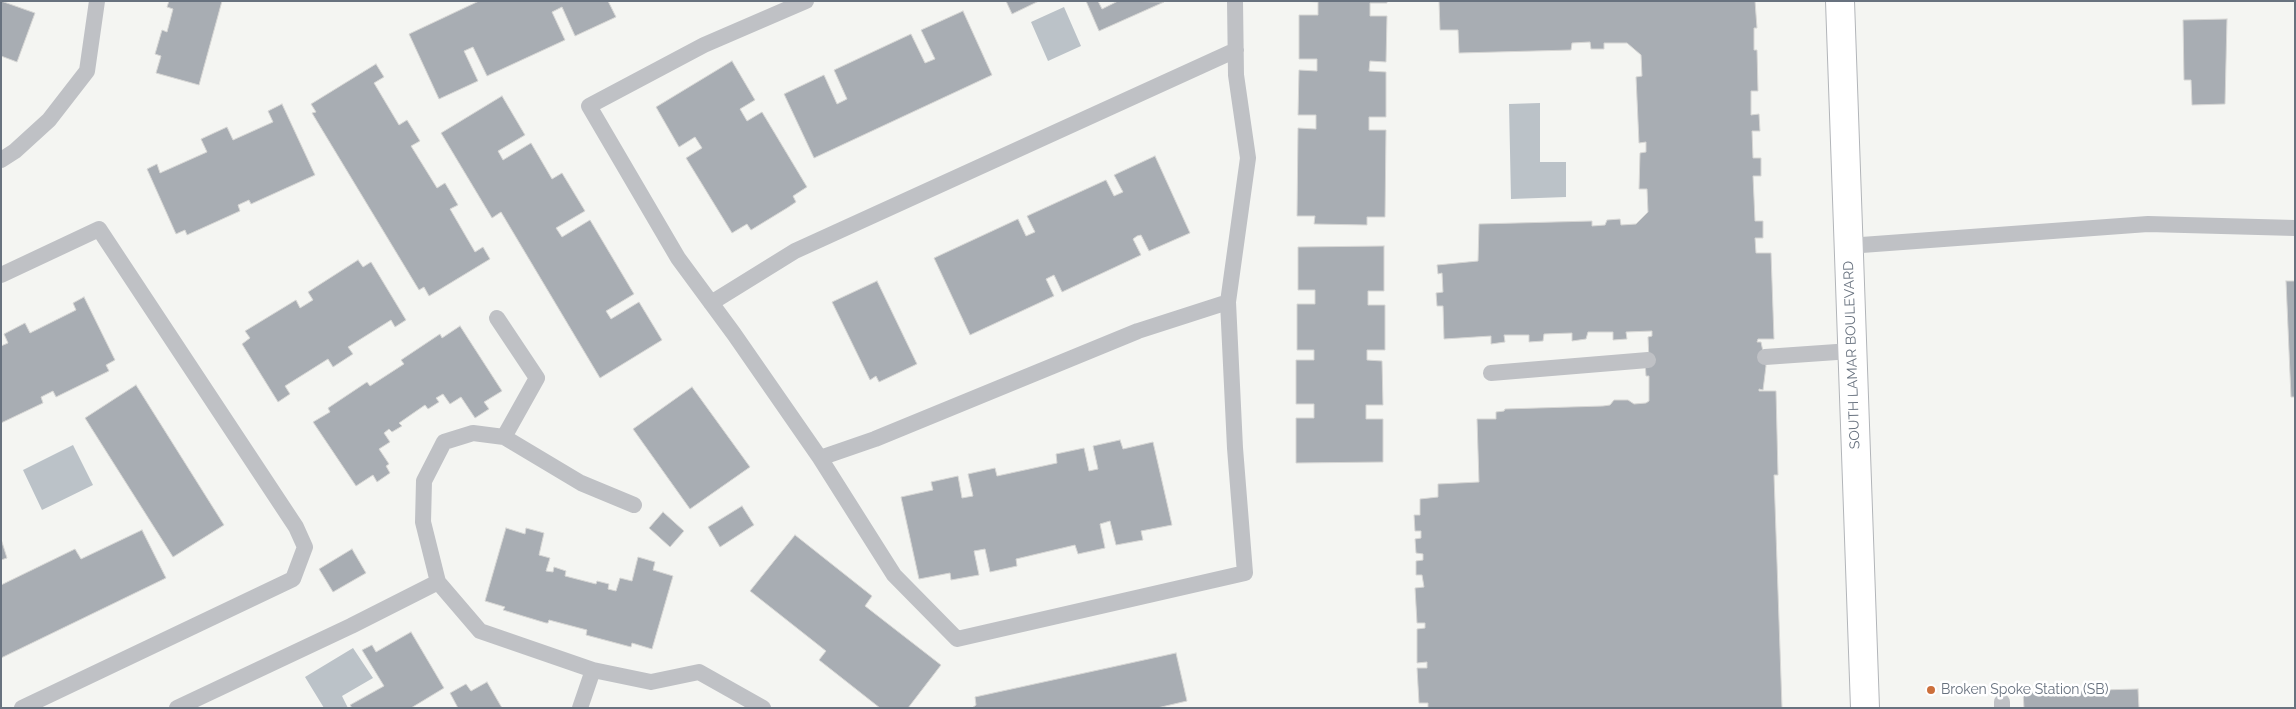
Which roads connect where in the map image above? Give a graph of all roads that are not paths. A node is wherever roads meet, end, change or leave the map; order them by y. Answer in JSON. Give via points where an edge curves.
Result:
{"nodes":[{"id":1,"x":97,"y":1,"type":"edge"},
{"id":2,"x":806,"y":1,"type":"edge"},
{"id":3,"x":1235,"y":1,"type":"edge"},
{"id":4,"x":1840,"y":1,"type":"edge"},
{"id":5,"x":1236,"y":50,"type":"junction"},
{"id":6,"x":1,"y":160,"type":"edge"},
{"id":7,"x":2295,"y":228,"type":"edge"},
{"id":8,"x":1848,"y":246,"type":"junction"},
{"id":9,"x":1,"y":274,"type":"edge"},
{"id":10,"x":1228,"y":302,"type":"junction"},
{"id":11,"x":711,"y":303,"type":"junction"},
{"id":12,"x":497,"y":318,"type":"dead end"},
{"id":13,"x":1851,"y":351,"type":"junction"},
{"id":14,"x":1766,"y":357,"type":"dead end"},
{"id":15,"x":1648,"y":360,"type":"dead end"},
{"id":16,"x":1491,"y":373,"type":"dead end"},
{"id":17,"x":504,"y":437,"type":"junction"},
{"id":18,"x":820,"y":458,"type":"junction"},
{"id":19,"x":634,"y":505,"type":"dead end"},
{"id":20,"x":438,"y":582,"type":"junction"},
{"id":21,"x":592,"y":670,"type":"junction"},
{"id":22,"x":22,"y":708,"type":"edge"},
{"id":23,"x":177,"y":708,"type":"edge"},
{"id":24,"x":580,"y":708,"type":"edge"},
{"id":25,"x":763,"y":708,"type":"edge"},
{"id":26,"x":1865,"y":708,"type":"edge"}],
"edges":[{"from":1,"to":6,"type":"lane","via":[[87,71],[49,120]]},
{"from":2,"to":11,"type":"lane","via":[[704,45],[589,106],[678,258]]},
{"from":3,"to":5,"type":"lane"},
{"from":4,"to":8,"type":"main road","name":"SOUTH LAMAR BOULEVARD"},
{"from":5,"to":10,"type":"lane","via":[[1236,75],[1248,158]]},
{"from":5,"to":11,"type":"lane","via":[[795,251]]},
{"from":7,"to":8,"type":"lane","via":[[2148,224]]},
{"from":8,"to":13,"type":"main road","name":"SOUTH LAMAR BOULEVARD"},
{"from":9,"to":22,"type":"lane","via":[[99,229],[291,519],[305,547],[293,579]]},
{"from":10,"to":18,"type":"lane","via":[[1138,331]]},
{"from":10,"to":18,"type":"lane","via":[[1245,573],[957,639],[894,575]]},
{"from":11,"to":18,"type":"lane"},
{"from":12,"to":17,"type":"lane","via":[[537,378]]},
{"from":13,"to":14,"type":"lane"},
{"from":13,"to":26,"type":"main road","name":"SOUTH LAMAR BOULEVARD"},
{"from":15,"to":16,"type":"lane"},
{"from":17,"to":19,"type":"lane","via":[[581,483]]},
{"from":17,"to":20,"type":"lane","via":[[473,433],[444,442],[424,481],[423,522]]},
{"from":20,"to":21,"type":"lane","via":[[480,631]]},
{"from":20,"to":23,"type":"lane"},
{"from":21,"to":24,"type":"lane"},
{"from":21,"to":25,"type":"lane","via":[[651,682],[699,672]]}]}
